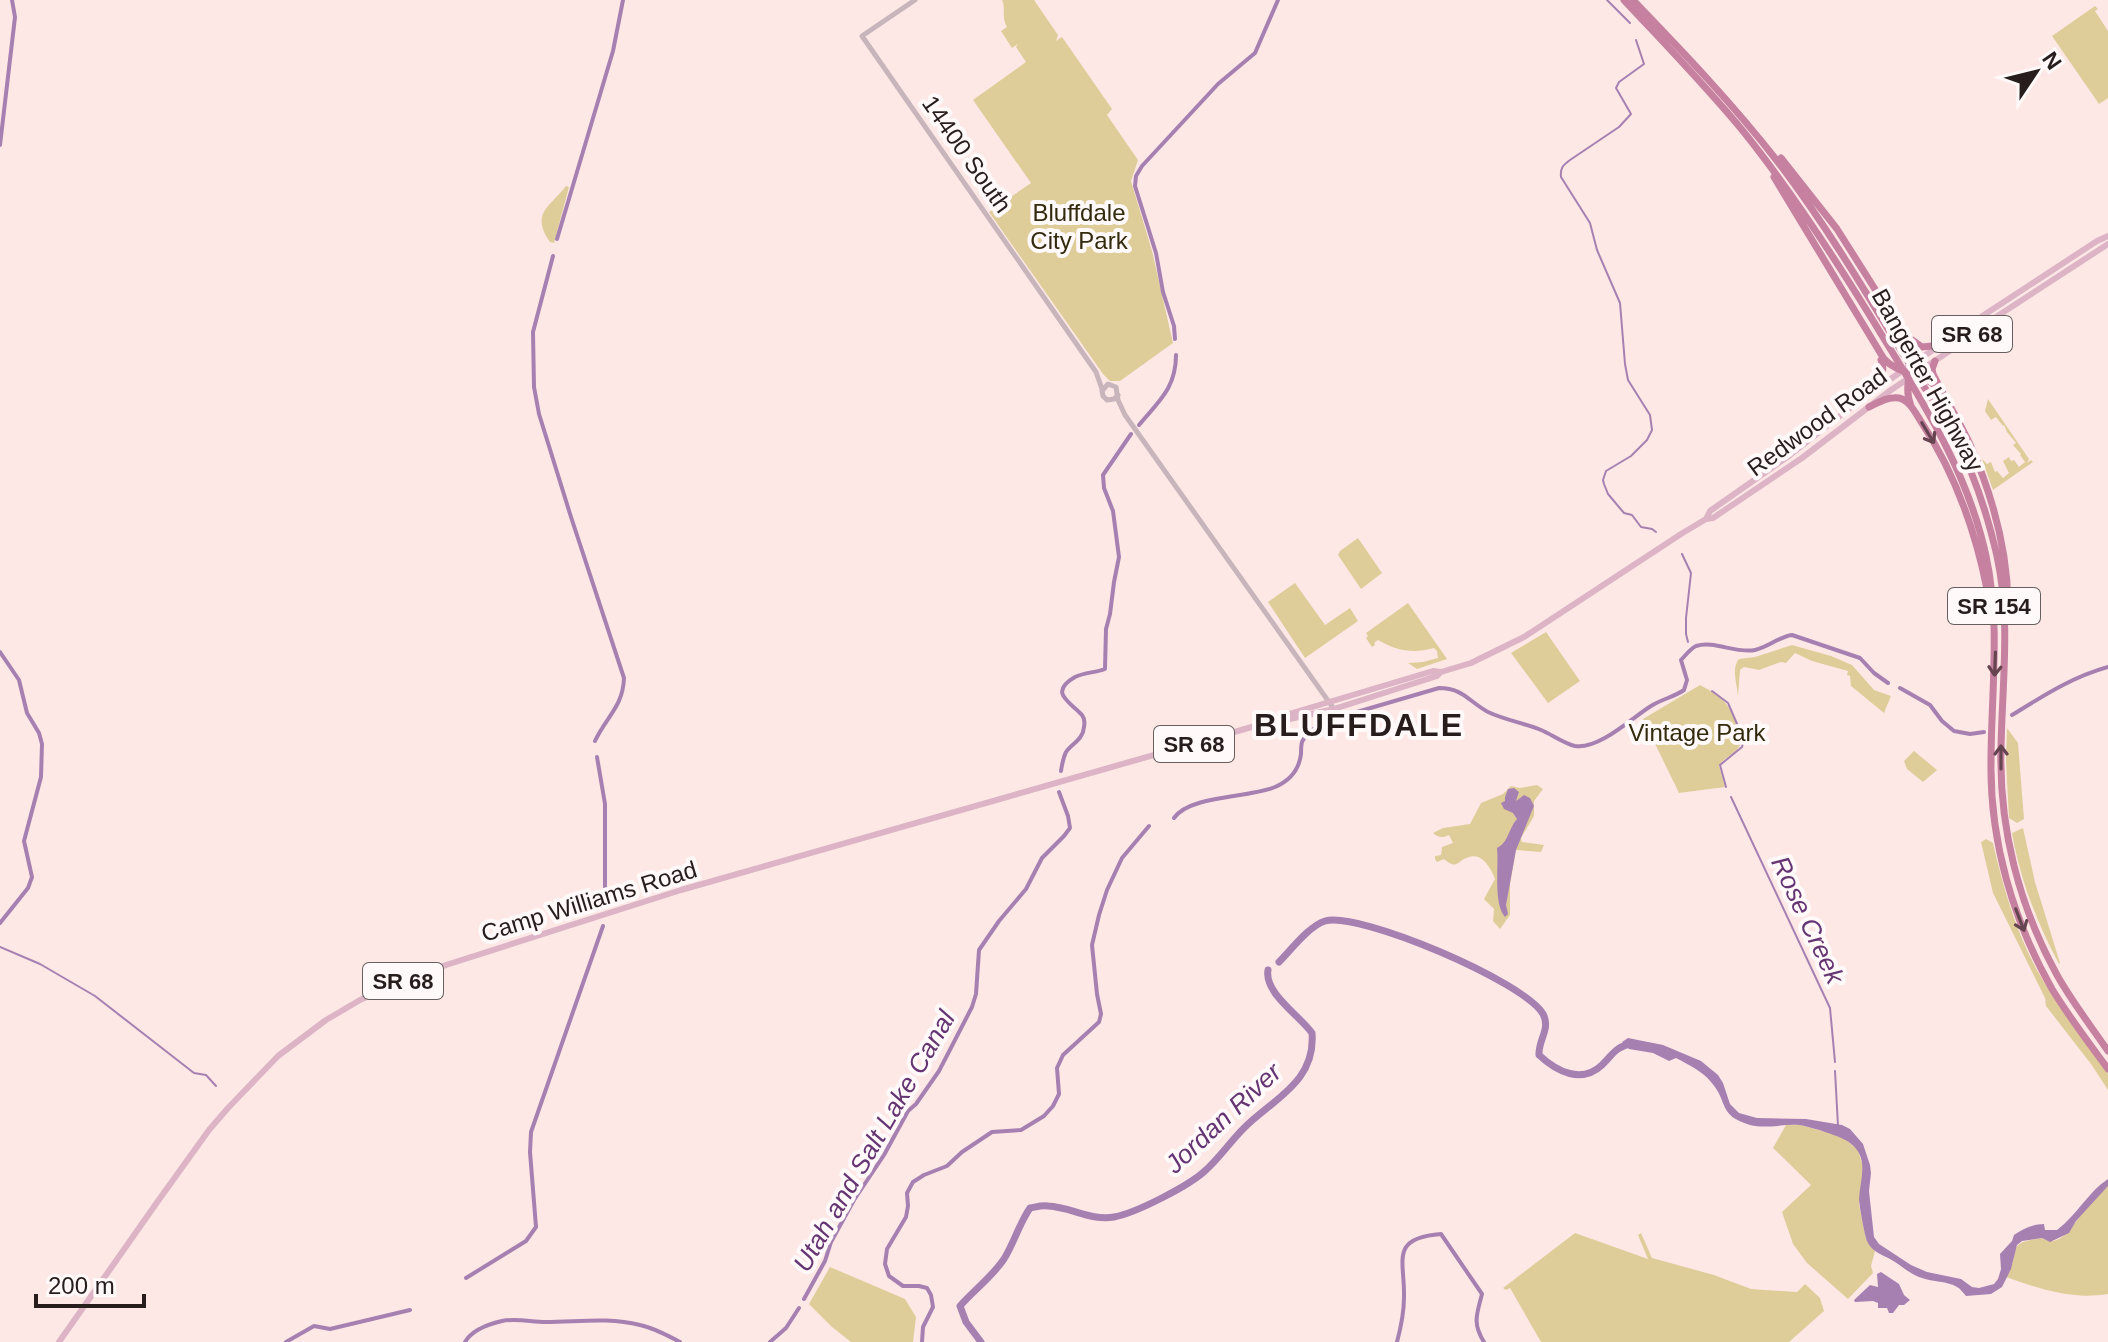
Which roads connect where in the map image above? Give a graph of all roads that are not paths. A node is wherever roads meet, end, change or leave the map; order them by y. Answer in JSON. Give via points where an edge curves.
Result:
{"nodes":[{"id":1,"x":915,"y":0,"type":"edge"},
{"id":2,"x":1624,"y":0,"type":"edge"},
{"id":3,"x":1633,"y":0,"type":"edge"},
{"id":4,"x":1738,"y":113,"type":"junction"},
{"id":5,"x":1744,"y":132,"type":"junction"},
{"id":6,"x":2108,"y":236,"type":"edge"},
{"id":7,"x":2108,"y":244,"type":"edge"},
{"id":8,"x":1900,"y":328,"type":"junction"},
{"id":9,"x":1893,"y":345,"type":"junction"},
{"id":10,"x":1942,"y":345,"type":"junction"},
{"id":11,"x":1876,"y":347,"type":"junction"},
{"id":12,"x":1935,"y":361,"type":"junction"},
{"id":13,"x":1096,"y":372,"type":"junction"},
{"id":14,"x":1909,"y":372,"type":"junction"},
{"id":15,"x":1111,"y":384,"type":"junction"},
{"id":16,"x":1102,"y":389,"type":"junction"},
{"id":17,"x":1941,"y":391,"type":"junction"},
{"id":18,"x":1118,"y":395,"type":"junction"},
{"id":19,"x":1863,"y":398,"type":"junction"},
{"id":20,"x":1109,"y":400,"type":"junction"},
{"id":21,"x":1928,"y":402,"type":"junction"},
{"id":22,"x":1911,"y":406,"type":"junction"},
{"id":23,"x":1869,"y":407,"type":"junction"},
{"id":24,"x":1125,"y":415,"type":"junction"},
{"id":25,"x":1706,"y":519,"type":"junction"},
{"id":26,"x":1995,"y":637,"type":"junction"},
{"id":27,"x":1471,"y":663,"type":"joint"},
{"id":28,"x":2004,"y":693,"type":"junction"},
{"id":29,"x":1331,"y":705,"type":"junction"},
{"id":30,"x":2108,"y":1051,"type":"edge"},
{"id":31,"x":2108,"y":1069,"type":"edge"},
{"id":32,"x":59,"y":1342,"type":"edge"}],
"edges":[{"from":1,"to":13,"type":"main road","name":"14400 South","via":[[862,36]]},
{"from":2,"to":5,"type":"highway","name":"Bangerter Highway","number":"SR 154"},
{"from":3,"to":4,"type":"highway","name":"Bangerter Highway","number":"SR 154"},
{"from":4,"to":8,"type":"highway","via":[[1820,205]]},
{"from":4,"to":9,"type":"highway","name":"Bangerter Highway","number":"SR 154","via":[[1811,207]]},
{"from":5,"to":9,"type":"highway","name":"Bangerter Highway","number":"SR 154"},
{"from":5,"to":11,"type":"highway"},
{"from":6,"to":10,"type":"main road","number":"SR 68"},
{"from":7,"to":12,"type":"main road","name":"Redwood Road","number":"SR 68"},
{"from":8,"to":10,"type":"highway","via":[[1917,345]]},
{"from":8,"to":14,"type":"highway","via":[[1911,348]]},
{"from":9,"to":21,"type":"highway","name":"Bangerter Highway","number":"SR 154"},
{"from":10,"to":14,"type":"main road","number":"SR 68"},
{"from":11,"to":14,"type":"highway","via":[[1887,363]]},
{"from":11,"to":19,"type":"highway","via":[[1884,371]]},
{"from":12,"to":14,"type":"main road","name":"Redwood Road","number":"SR 68"},
{"from":12,"to":17,"type":"highway","via":[[1932,369]]},
{"from":13,"to":15,"type":"main road","name":"14400 South"},
{"from":13,"to":16,"type":"main road","name":"14400 South"},
{"from":14,"to":17,"type":"highway"},
{"from":14,"to":19,"type":"main road","name":"Redwood Road","number":"SR 68"},
{"from":14,"to":22,"type":"highway"},
{"from":14,"to":23,"type":"main road","name":"Redwood Road","number":"SR 68"},
{"from":15,"to":16,"type":"main road"},
{"from":15,"to":18,"type":"main road"},
{"from":16,"to":20,"type":"main road"},
{"from":17,"to":28,"type":"highway","via":[[1982,474],[2003,548],[2008,609]]},
{"from":18,"to":20,"type":"main road"},
{"from":18,"to":24,"type":"main road"},
{"from":19,"to":25,"type":"main road","name":"Redwood Road","number":"SR 68"},
{"from":20,"to":24,"type":"main road"},
{"from":21,"to":26,"type":"highway","name":"Bangerter Highway","number":"SR 154","via":[[1979,527],[1991,580]]},
{"from":21,"to":28,"type":"highway","name":"Bangerter Highway","number":"SR 154","via":[[1959,446],[1989,523],[2004,602]]},
{"from":22,"to":23,"type":"highway","via":[[1894,397]]},
{"from":22,"to":26,"type":"highway","one_way":true,"via":[[1960,495],[1984,570]]},
{"from":23,"to":25,"type":"main road","name":"Redwood Road","number":"SR 68","via":[[1765,484]]},
{"from":24,"to":29,"type":"main road"},
{"from":25,"to":27,"type":"main road","name":"Redwood Road","number":"SR 68","via":[[1532,632]]},
{"from":26,"to":31,"type":"highway","name":"Bangerter Highway","number":"SR 154","one_way":true,"via":[[1991,764],[1998,846],[2034,954],[2054,993]]},
{"from":27,"to":29,"type":"main road","name":"Camp Williams Road","number":"SR 68"},
{"from":30,"to":28,"type":"highway","name":"Bangerter Highway","number":"SR 154","one_way":true,"via":[[2041,944],[2022,895],[2005,821]]},
{"from":29,"to":32,"type":"main road","name":"Camp Williams Road","number":"SR 68","via":[[667,895],[446,965],[360,1000],[278,1056],[222,1115]]}]}
